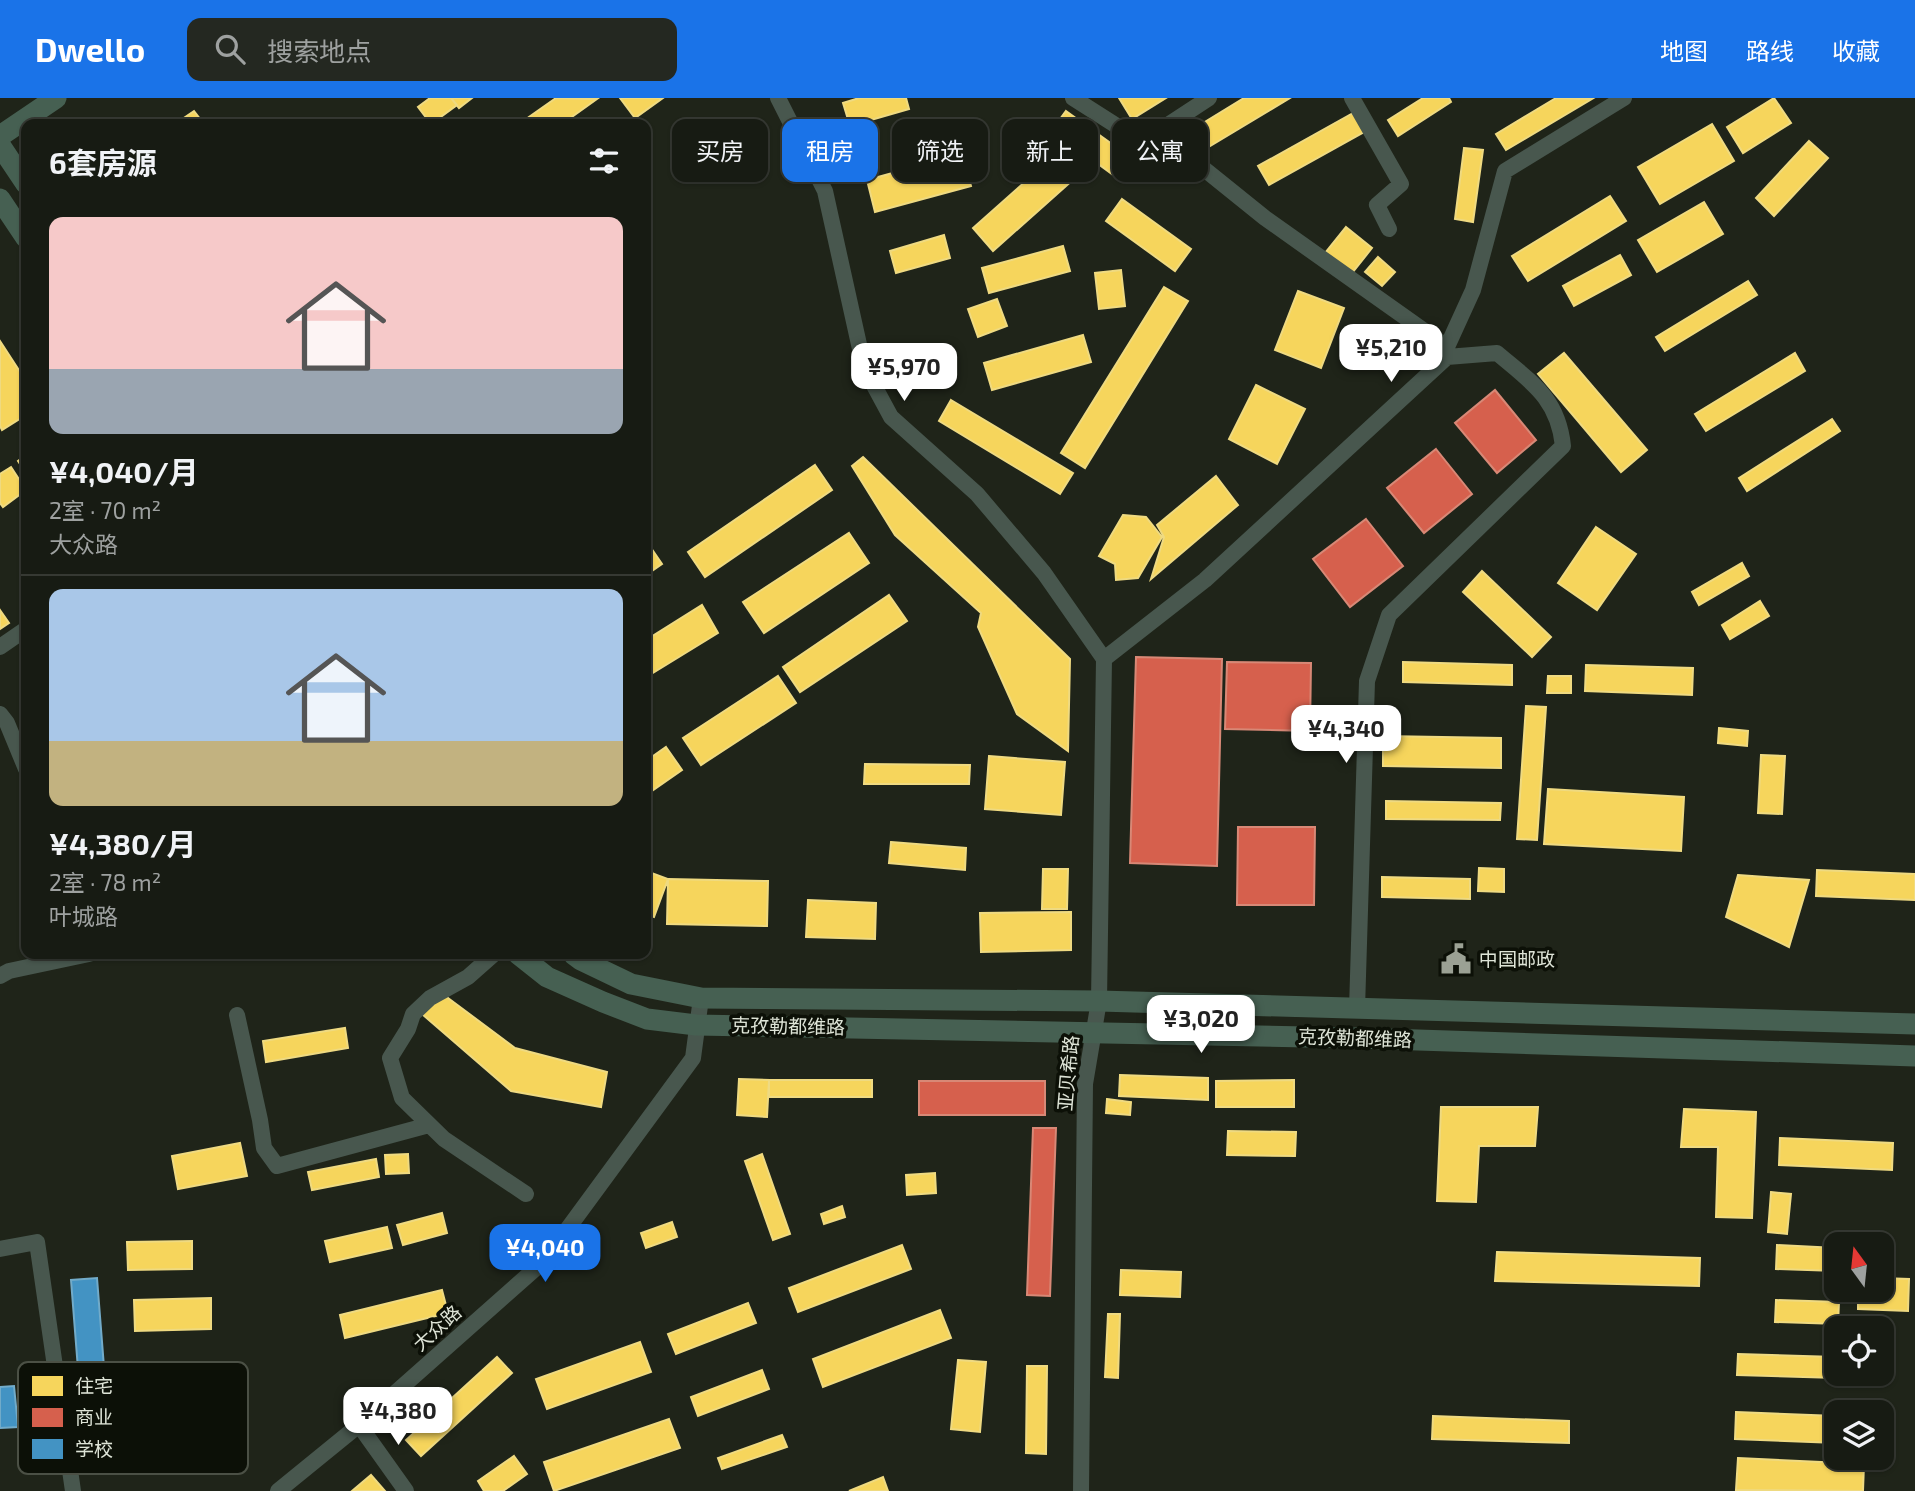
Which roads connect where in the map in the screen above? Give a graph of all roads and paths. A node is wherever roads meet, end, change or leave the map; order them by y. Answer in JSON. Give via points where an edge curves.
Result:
{"nodes":[{"id":1,"x":55,"y":98,"type":"edge"},
{"id":2,"x":778,"y":98,"type":"edge"},
{"id":3,"x":1073,"y":98,"type":"edge"},
{"id":4,"x":1209,"y":98,"type":"edge"},
{"id":5,"x":1352,"y":98,"type":"edge"},
{"id":6,"x":1624,"y":98,"type":"edge"},
{"id":7,"x":25,"y":119,"type":"edge"},
{"id":8,"x":1176,"y":119,"type":"edge"},
{"id":9,"x":21,"y":121,"type":"edge"},
{"id":10,"x":1112,"y":123,"type":"edge"},
{"id":11,"x":0,"y":136,"type":"edge"},
{"id":12,"x":0,"y":145,"type":"edge"},
{"id":13,"x":1208,"y":172,"type":"edge"},
{"id":14,"x":21,"y":176,"type":"edge"},
{"id":15,"x":0,"y":199,"type":"edge"},
{"id":16,"x":1389,"y":229,"type":"dead end"},
{"id":17,"x":21,"y":230,"type":"edge"},
{"id":18,"x":1447,"y":352,"type":"junction"},
{"id":19,"x":21,"y":632,"type":"edge"},
{"id":20,"x":0,"y":647,"type":"edge"},
{"id":21,"x":1104,"y":659,"type":"junction"},
{"id":22,"x":0,"y":714,"type":"edge"},
{"id":23,"x":21,"y":757,"type":"edge"},
{"id":24,"x":65,"y":959,"type":"edge"},
{"id":25,"x":488,"y":959,"type":"edge"},
{"id":26,"x":525,"y":959,"type":"edge"},
{"id":27,"x":580,"y":959,"type":"edge"},
{"id":28,"x":0,"y":976,"type":"edge"},
{"id":29,"x":701,"y":998,"type":"junction"},
{"id":30,"x":1099,"y":1000,"type":"junction"},
{"id":31,"x":1357,"y":1009,"type":"junction"},
{"id":32,"x":237,"y":1015,"type":"dead end"},
{"id":33,"x":1915,"y":1024,"type":"edge"},
{"id":34,"x":696,"y":1025,"type":"junction"},
{"id":35,"x":1092,"y":1032,"type":"junction"},
{"id":36,"x":1915,"y":1056,"type":"edge"},
{"id":37,"x":429,"y":1125,"type":"junction"},
{"id":38,"x":526,"y":1194,"type":"dead end"},
{"id":39,"x":0,"y":1249,"type":"edge"},
{"id":40,"x":54,"y":1362,"type":"edge"},
{"id":41,"x":359,"y":1425,"type":"junction"},
{"id":42,"x":278,"y":1491,"type":"edge"},
{"id":43,"x":406,"y":1491,"type":"edge"},
{"id":44,"x":1081,"y":1491,"type":"edge"}],
"edges":[{"from":1,"to":7,"type":"main road"},
{"from":2,"to":21,"type":"street","via":[[825,191],[864,367],[891,417],[977,494],[1044,573]]},
{"from":3,"to":10,"type":"street"},
{"from":4,"to":8,"type":"street"},
{"from":5,"to":16,"type":"street","via":[[1401,184],[1377,205]]},
{"from":6,"to":18,"type":"street","via":[[1506,171],[1473,290]]},
{"from":9,"to":11,"type":"main road"},
{"from":12,"to":14,"type":"main road"},
{"from":13,"to":18,"type":"street"},
{"from":15,"to":17,"type":"main road"},
{"from":18,"to":21,"type":"street","via":[[1205,580]]},
{"from":18,"to":31,"type":"street","via":[[1497,354],[1544,393],[1561,425],[1563,446],[1389,615],[1367,681]]},
{"from":19,"to":20,"type":"street"},
{"from":21,"to":30,"type":"street","name":"亚贝希路"},
{"from":22,"to":23,"type":"street"},
{"from":24,"to":28,"type":"street"},
{"from":25,"to":37,"type":"street","via":[[413,1014],[390,1058],[402,1098]]},
{"from":26,"to":34,"type":"main road","name":"克孜勒都维路","via":[[547,976],[647,1019]]},
{"from":27,"to":29,"type":"main road","name":"克孜勒都维路","via":[[631,984]]},
{"from":29,"to":30,"type":"main road","name":"克孜勒都维路"},
{"from":29,"to":34,"type":"street","name":"大众路"},
{"from":30,"to":31,"type":"main road","name":"克孜勒都维路"},
{"from":30,"to":35,"type":"street","name":"亚贝希路"},
{"from":31,"to":33,"type":"main road","name":"克孜勒都维路"},
{"from":32,"to":37,"type":"street","via":[[264,1148],[276,1166]]},
{"from":34,"to":35,"type":"main road","name":"克孜勒都维路"},
{"from":34,"to":41,"type":"street","name":"大众路","via":[[693,1058],[544,1261]]},
{"from":35,"to":36,"type":"main road","name":"克孜勒都维路"},
{"from":35,"to":44,"type":"street","name":"亚贝希路","via":[[1084,1084]]},
{"from":37,"to":38,"type":"street"},
{"from":39,"to":40,"type":"street","via":[[37,1242]]},
{"from":41,"to":42,"type":"street","name":"大众路"},
{"from":41,"to":43,"type":"street"}]}
